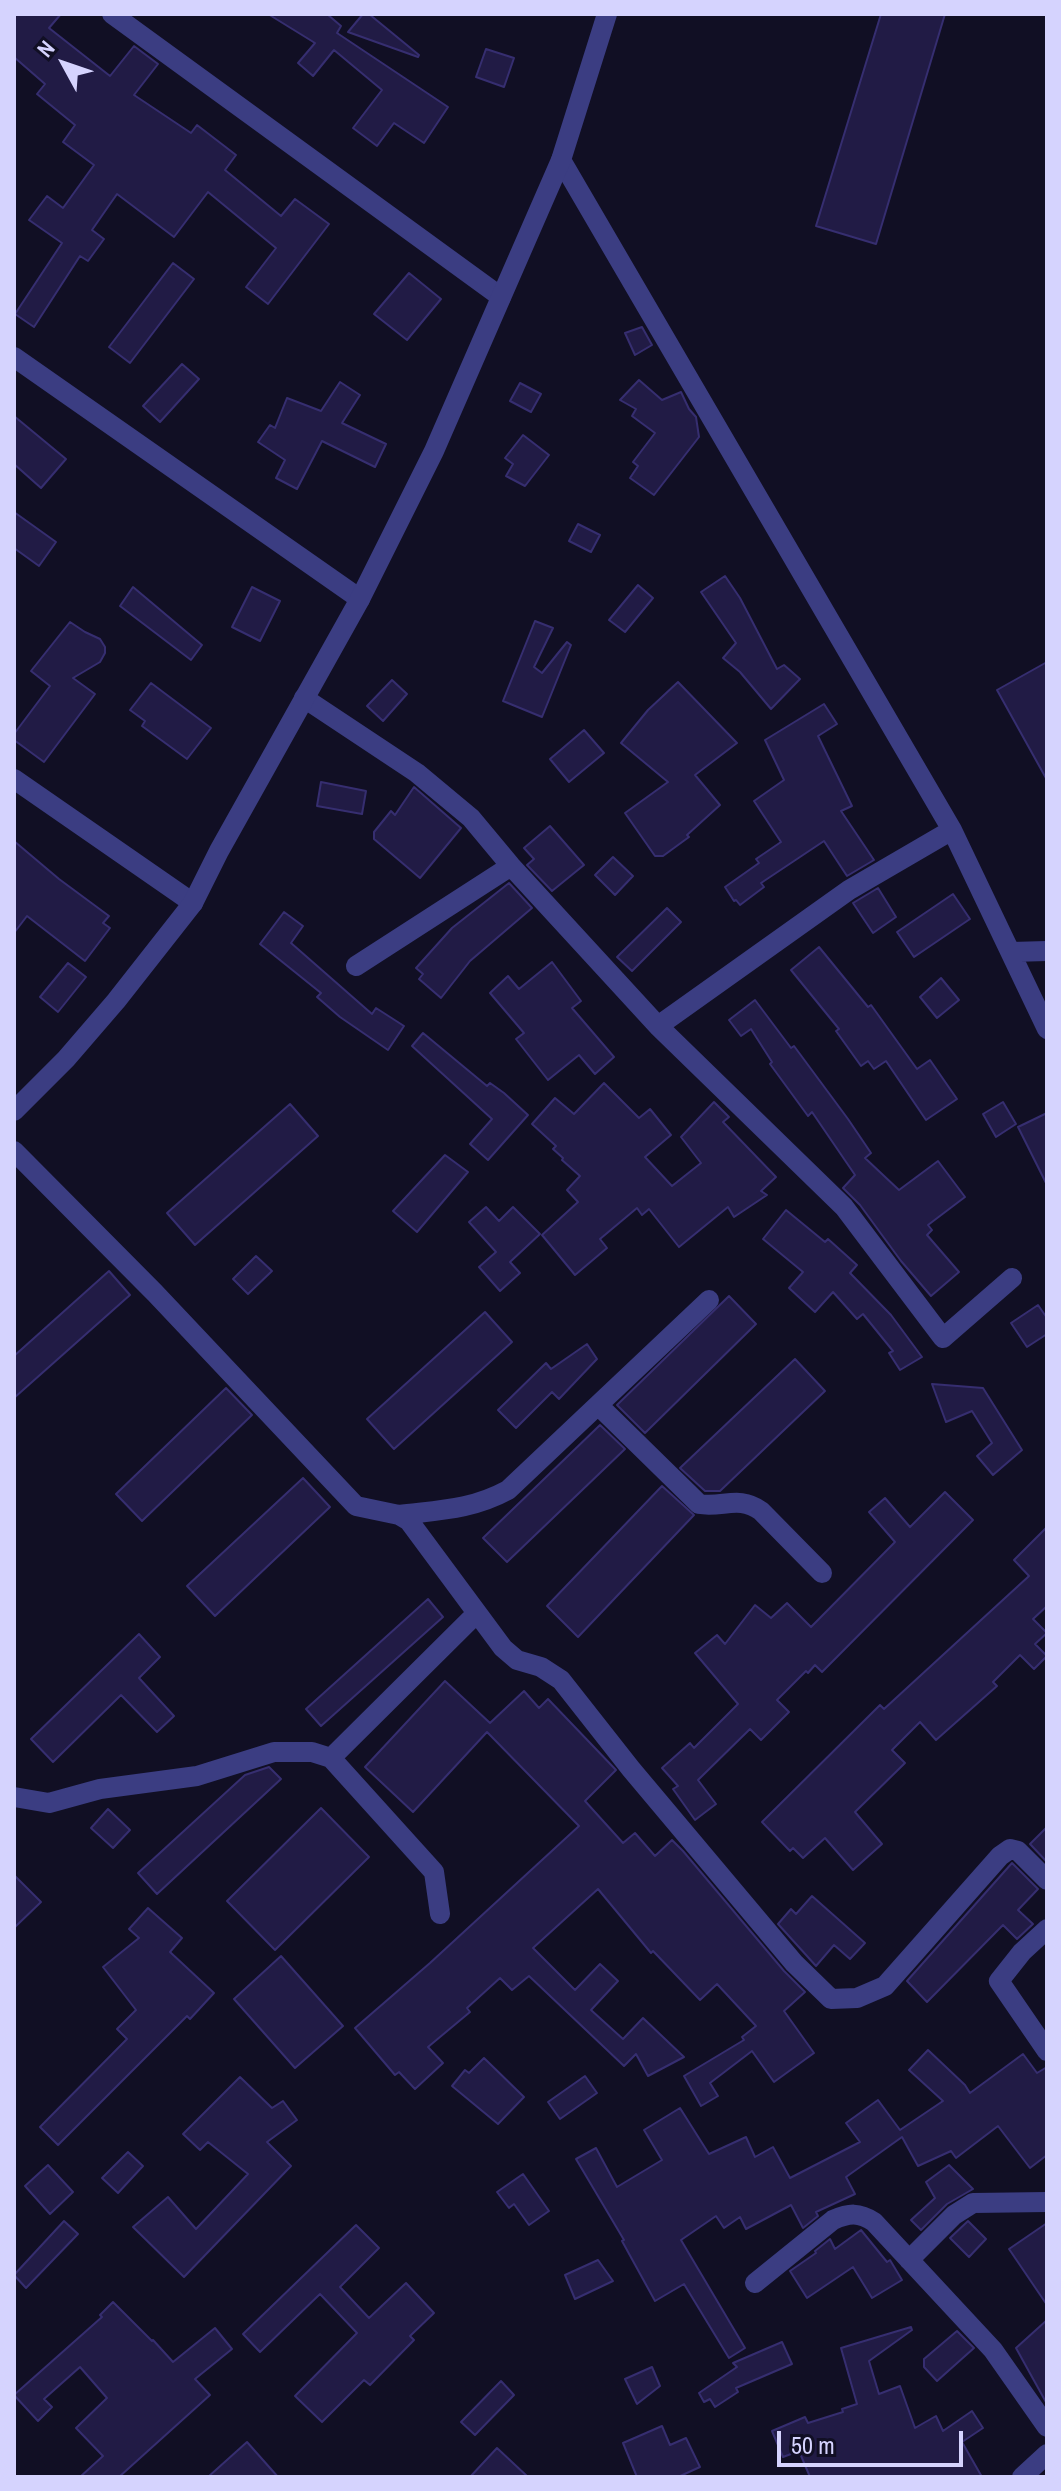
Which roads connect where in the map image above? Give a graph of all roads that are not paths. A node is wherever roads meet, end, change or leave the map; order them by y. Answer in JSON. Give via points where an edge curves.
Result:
{"nodes":[{"id":1,"x":112,"y":14,"type":"edge"},
{"id":2,"x":607,"y":14,"type":"edge"},
{"id":3,"x":561,"y":160,"type":"junction"},
{"id":4,"x":501,"y":297,"type":"junction"},
{"id":5,"x":14,"y":357,"type":"edge"},
{"id":6,"x":360,"y":599,"type":"junction"},
{"id":7,"x":304,"y":698,"type":"junction"},
{"id":8,"x":14,"y":779,"type":"edge"},
{"id":9,"x":952,"y":830,"type":"junction"},
{"id":10,"x":511,"y":866,"type":"junction"},
{"id":11,"x":193,"y":903,"type":"junction"},
{"id":12,"x":1047,"y":951,"type":"edge"},
{"id":13,"x":1011,"y":952,"type":"junction"},
{"id":14,"x":356,"y":966,"type":"dead end"},
{"id":15,"x":658,"y":1026,"type":"junction"},
{"id":16,"x":1047,"y":1029,"type":"edge"},
{"id":17,"x":14,"y":1111,"type":"edge"},
{"id":18,"x":14,"y":1151,"type":"edge"},
{"id":19,"x":1012,"y":1278,"type":"dead end"},
{"id":20,"x":709,"y":1300,"type":"dead end"},
{"id":21,"x":598,"y":1405,"type":"junction"},
{"id":22,"x":399,"y":1515,"type":"junction"},
{"id":23,"x":822,"y":1573,"type":"dead end"},
{"id":24,"x":477,"y":1613,"type":"junction"},
{"id":25,"x":331,"y":1758,"type":"junction"},
{"id":26,"x":14,"y":1797,"type":"edge"},
{"id":27,"x":1047,"y":1880,"type":"edge"},
{"id":28,"x":440,"y":1914,"type":"dead end"},
{"id":29,"x":1047,"y":1929,"type":"edge"},
{"id":30,"x":1047,"y":2051,"type":"edge"},
{"id":31,"x":1047,"y":2202,"type":"edge"},
{"id":32,"x":909,"y":2260,"type":"junction"},
{"id":33,"x":755,"y":2283,"type":"dead end"},
{"id":34,"x":1047,"y":2427,"type":"edge"},
{"id":35,"x":1047,"y":2454,"type":"edge"},
{"id":36,"x":1022,"y":2477,"type":"edge"}],
"edges":[{"from":1,"to":4,"type":"street"},
{"from":2,"to":3,"type":"street"},
{"from":3,"to":4,"type":"street"},
{"from":3,"to":9,"type":"street"},
{"from":4,"to":6,"type":"street","via":[[434,451]]},
{"from":5,"to":6,"type":"street"},
{"from":6,"to":7,"type":"street"},
{"from":7,"to":10,"type":"street","via":[[417,773],[471,818]]},
{"from":7,"to":11,"type":"street"},
{"from":8,"to":11,"type":"street"},
{"from":9,"to":13,"type":"street"},
{"from":9,"to":15,"type":"street","via":[[849,890]]},
{"from":10,"to":14,"type":"street"},
{"from":10,"to":15,"type":"street"},
{"from":11,"to":17,"type":"street","via":[[116,1001]]},
{"from":12,"to":13,"type":"street"},
{"from":13,"to":16,"type":"street"},
{"from":15,"to":19,"type":"street","via":[[844,1207],[943,1338]]},
{"from":18,"to":22,"type":"street","via":[[356,1506]]},
{"from":20,"to":21,"type":"street"},
{"from":21,"to":22,"type":"street","via":[[508,1490],[468,1507]]},
{"from":21,"to":23,"type":"street","via":[[699,1504],[750,1503]]},
{"from":22,"to":24,"type":"street","via":[[409,1521]]},
{"from":24,"to":25,"type":"street"},
{"from":24,"to":27,"type":"street","via":[[517,1660],[561,1680],[784,1951],[831,1999],[857,1998],[885,1986],[1010,1849]]},
{"from":25,"to":26,"type":"street","via":[[274,1752],[197,1776],[100,1789],[49,1803]]},
{"from":25,"to":28,"type":"street","via":[[434,1872]]},
{"from":29,"to":30,"type":"street","via":[[999,1981]]},
{"from":31,"to":32,"type":"street","via":[[973,2203]]},
{"from":32,"to":33,"type":"street","via":[[874,2222],[862,2214],[847,2214]]},
{"from":32,"to":34,"type":"street","via":[[993,2350]]},
{"from":35,"to":36,"type":"street"}]}
